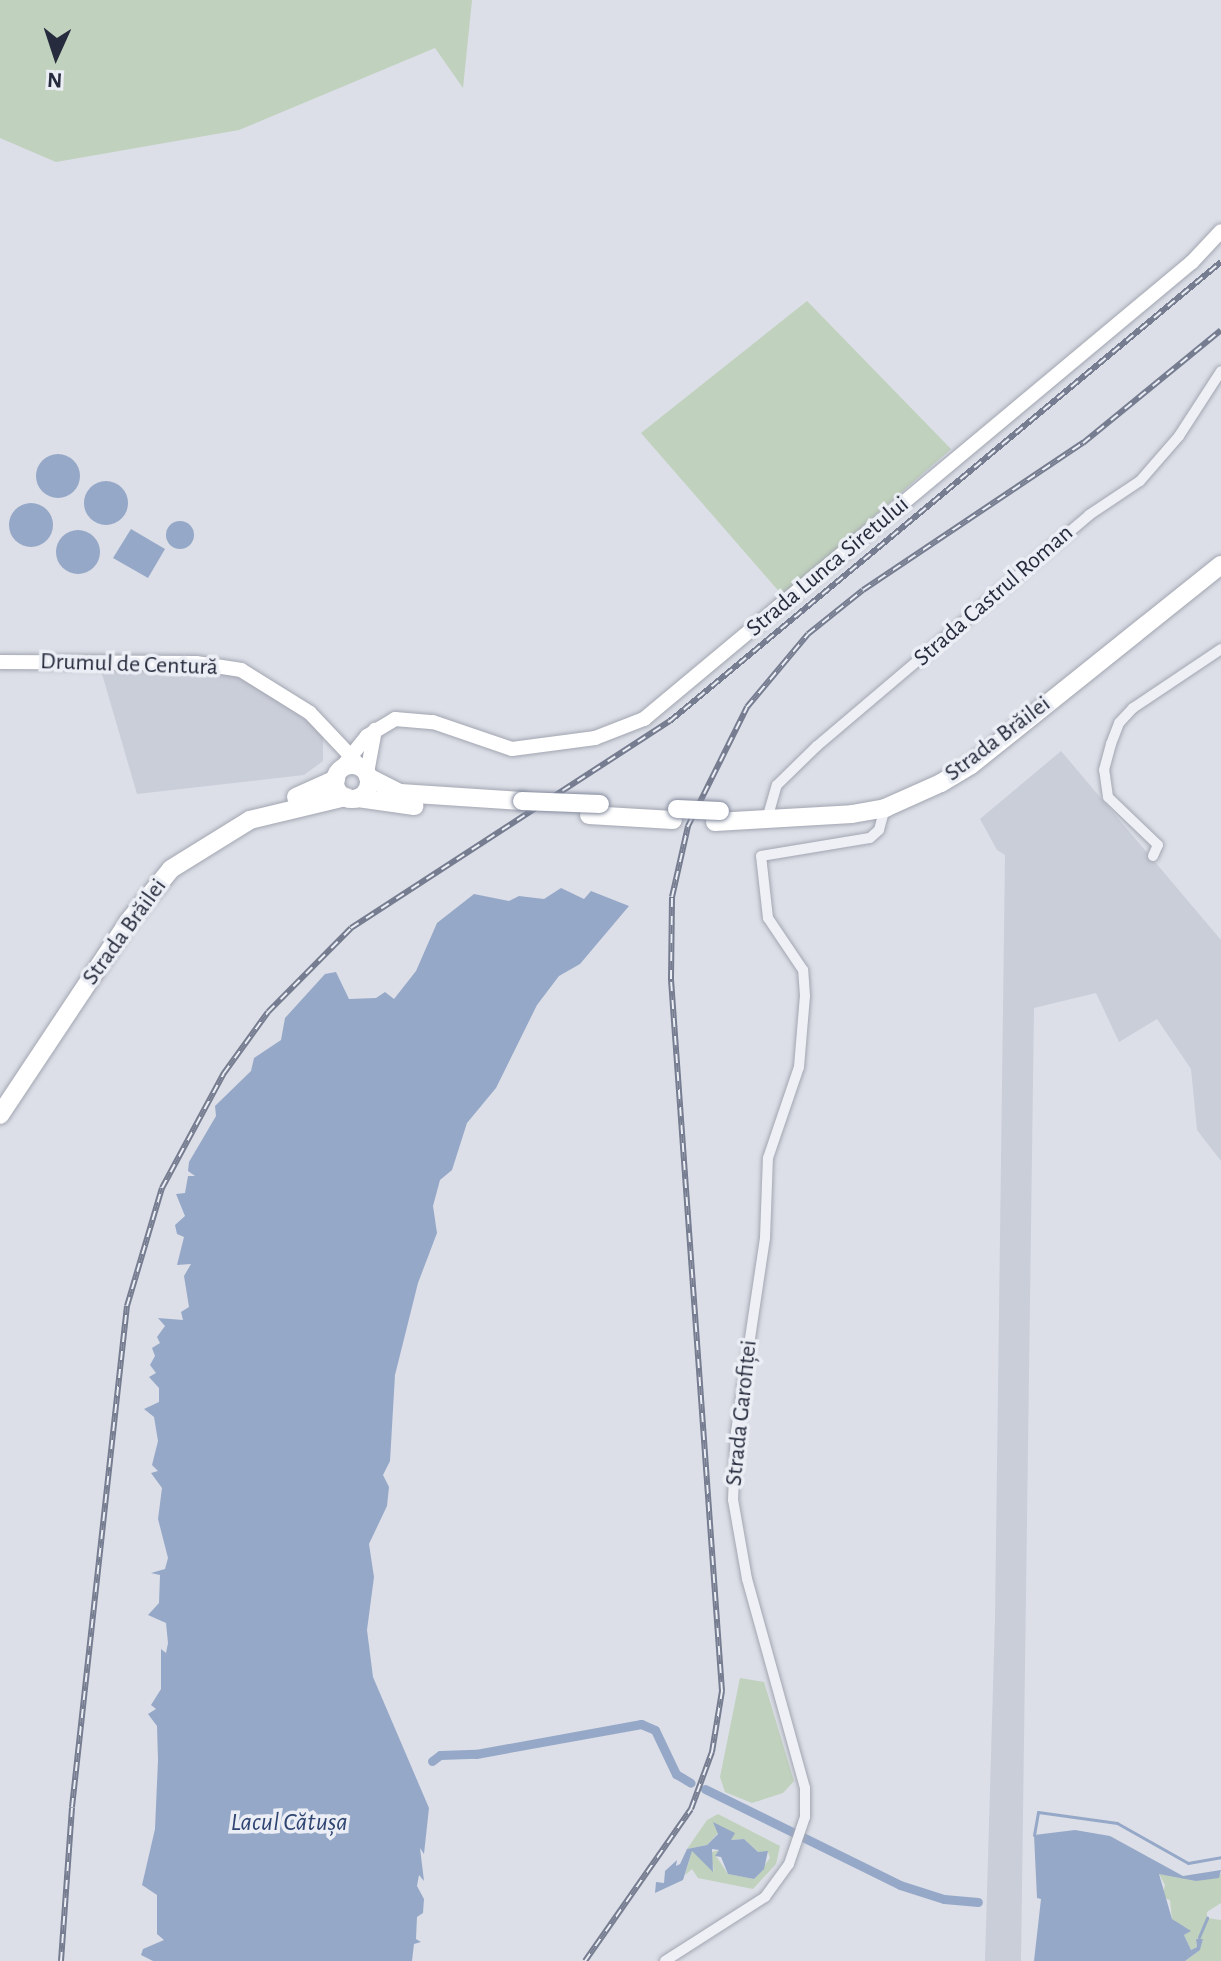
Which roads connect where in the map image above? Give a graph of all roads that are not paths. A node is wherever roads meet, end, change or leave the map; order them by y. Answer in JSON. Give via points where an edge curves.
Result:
{"nodes":[{"id":1,"x":1221,"y":231,"type":"edge"},
{"id":2,"x":1221,"y":371,"type":"edge"},
{"id":3,"x":1221,"y":565,"type":"edge"},
{"id":4,"x":1221,"y":649,"type":"edge"},
{"id":5,"x":0,"y":662,"type":"edge"},
{"id":6,"x":377,"y":727,"type":"junction"},
{"id":7,"x":334,"y":733,"type":"junction"},
{"id":8,"x":351,"y":752,"type":"junction"},
{"id":9,"x":366,"y":773,"type":"junction"},
{"id":10,"x":337,"y":775,"type":"junction"},
{"id":11,"x":352,"y":797,"type":"junction"},
{"id":12,"x":518,"y":806,"type":"junction"},
{"id":13,"x":885,"y":808,"type":"junction"},
{"id":14,"x":767,"y":819,"type":"junction"},
{"id":15,"x":1153,"y":856,"type":"dead end"},
{"id":16,"x":0,"y":1096,"type":"edge"},
{"id":17,"x":0,"y":1115,"type":"edge"},
{"id":18,"x":665,"y":1961,"type":"edge"}],
"edges":[{"from":1,"to":6,"type":"street","name":"Strada Lunca Siretului","via":[[1192,262],[636,724],[595,738],[520,749],[424,720],[395,719]]},
{"from":2,"to":14,"type":"street","name":"Strada Castrul Roman","via":[[1179,436],[1140,481],[1089,515],[817,746],[777,785]]},
{"from":3,"to":13,"type":"highway","name":"Strada Brăilei","via":[[971,765]]},
{"from":4,"to":15,"type":"street","via":[[1133,708],[1119,723],[1111,744],[1104,770],[1108,797],[1158,845]]},
{"from":5,"to":7,"type":"street","name":"Drumul de Centură","via":[[226,667],[278,688]]},
{"from":6,"to":7,"type":"street","name":"Strada Lunca Siretului","via":[[356,736]]},
{"from":6,"to":8,"type":"street"},
{"from":6,"to":9,"type":"street"},
{"from":7,"to":8,"type":"street","name":"Drumul de Centură"},
{"from":7,"to":10,"type":"street"},
{"from":8,"to":9,"type":"street","name":"Drumul de Centură"},
{"from":8,"to":10,"type":"street"},
{"from":9,"to":10,"type":"highway","via":[[353,765]]},
{"from":9,"to":11,"type":"highway","via":[[368,787]]},
{"from":9,"to":12,"type":"highway","name":"Strada Brăilei","via":[[400,793]]},
{"from":10,"to":11,"type":"highway"},
{"from":10,"to":16,"type":"highway","name":"Strada Brăilei","via":[[316,791],[226,821],[164,862],[126,907]]},
{"from":11,"to":12,"type":"highway","name":"Strada Brăilei"},
{"from":11,"to":17,"type":"highway","name":"Strada Brăilei","via":[[250,820],[171,869],[128,922]]},
{"from":12,"to":14,"type":"highway","name":"Strada Brăilei"},
{"from":13,"to":14,"type":"highway","name":"Strada Brăilei","via":[[828,818]]},
{"from":13,"to":18,"type":"street","name":"Strada Garofiței","via":[[879,830],[870,838],[761,856],[768,918],[803,970],[805,996],[799,1067],[768,1158],[765,1238],[736,1432],[733,1500],[747,1579],[805,1788],[804,1827],[765,1897]]}]}
